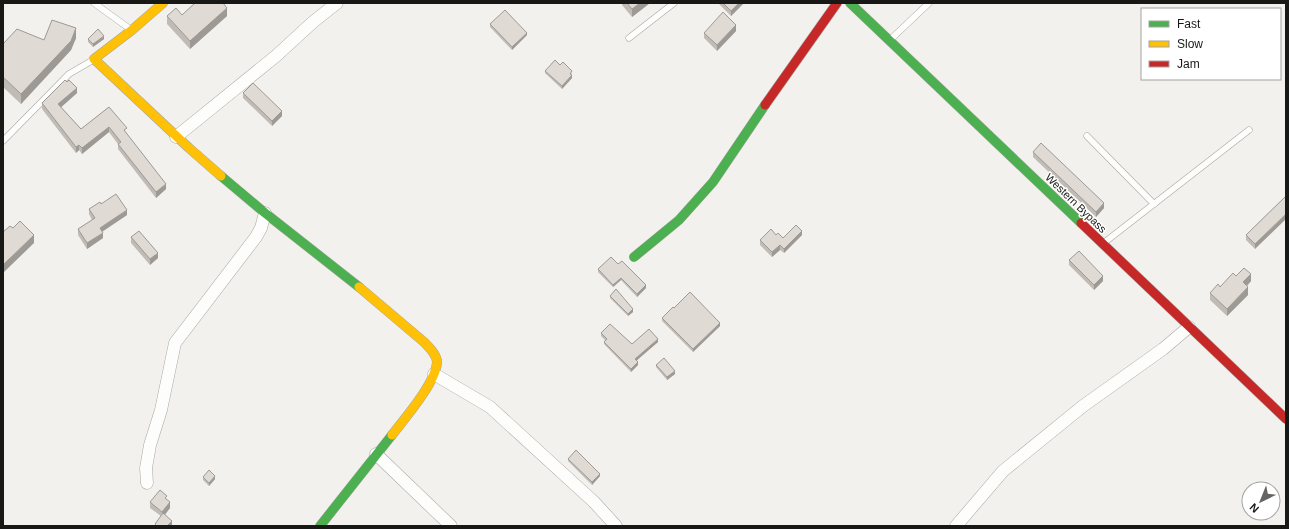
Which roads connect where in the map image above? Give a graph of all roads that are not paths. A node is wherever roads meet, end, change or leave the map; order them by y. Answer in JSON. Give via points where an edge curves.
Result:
{"nodes":[{"id":1,"x":94,"y":3,"type":"edge"},
{"id":2,"x":163,"y":3,"type":"edge"},
{"id":3,"x":337,"y":3,"type":"edge"},
{"id":4,"x":674,"y":3,"type":"edge"},
{"id":5,"x":837,"y":3,"type":"edge"},
{"id":6,"x":850,"y":3,"type":"edge"},
{"id":7,"x":929,"y":3,"type":"edge"},
{"id":8,"x":132,"y":30,"type":"junction"},
{"id":9,"x":629,"y":38,"type":"dead end"},
{"id":10,"x":889,"y":40,"type":"junction"},
{"id":11,"x":94,"y":59,"type":"junction"},
{"id":12,"x":1249,"y":130,"type":"dead end"},
{"id":13,"x":1087,"y":136,"type":"dead end"},
{"id":14,"x":176,"y":138,"type":"junction"},
{"id":15,"x":3,"y":141,"type":"edge"},
{"id":16,"x":1154,"y":204,"type":"junction"},
{"id":17,"x":265,"y":213,"type":"junction"},
{"id":18,"x":1102,"y":244,"type":"junction"},
{"id":19,"x":634,"y":257,"type":"dead end"},
{"id":20,"x":1189,"y":327,"type":"junction"},
{"id":21,"x":434,"y":374,"type":"junction"},
{"id":22,"x":1286,"y":419,"type":"edge"},
{"id":23,"x":376,"y":454,"type":"junction"},
{"id":24,"x":146,"y":483,"type":"dead end"},
{"id":25,"x":320,"y":526,"type":"edge"},
{"id":26,"x":451,"y":526,"type":"edge"},
{"id":27,"x":616,"y":526,"type":"edge"},
{"id":28,"x":956,"y":526,"type":"edge"}],
"edges":[{"from":1,"to":8,"type":"lane"},
{"from":2,"to":8,"type":"street"},
{"from":3,"to":14,"type":"street"},
{"from":4,"to":9,"type":"lane"},
{"from":5,"to":19,"type":"street","via":[[713,182],[679,220]]},
{"from":6,"to":10,"type":"street","name":"Western Bypass"},
{"from":7,"to":10,"type":"lane"},
{"from":8,"to":11,"type":"street"},
{"from":10,"to":18,"type":"street","name":"Western Bypass"},
{"from":11,"to":14,"type":"street"},
{"from":11,"to":15,"type":"lane","via":[[69,74]]},
{"from":12,"to":16,"type":"lane"},
{"from":13,"to":16,"type":"lane"},
{"from":14,"to":17,"type":"street"},
{"from":16,"to":18,"type":"lane"},
{"from":17,"to":21,"type":"street","via":[[332,264],[424,342],[437,361]]},
{"from":17,"to":24,"type":"street","via":[[262,228],[256,237],[175,343],[148,456]]},
{"from":18,"to":20,"type":"street","name":"Western Bypass"},
{"from":20,"to":22,"type":"street","name":"Western Bypass"},
{"from":20,"to":28,"type":"street","via":[[1163,349],[1083,406],[1003,472]]},
{"from":21,"to":23,"type":"street","via":[[413,408]]},
{"from":21,"to":27,"type":"street","via":[[490,407],[594,502]]},
{"from":23,"to":25,"type":"street"},
{"from":23,"to":26,"type":"street"}]}
